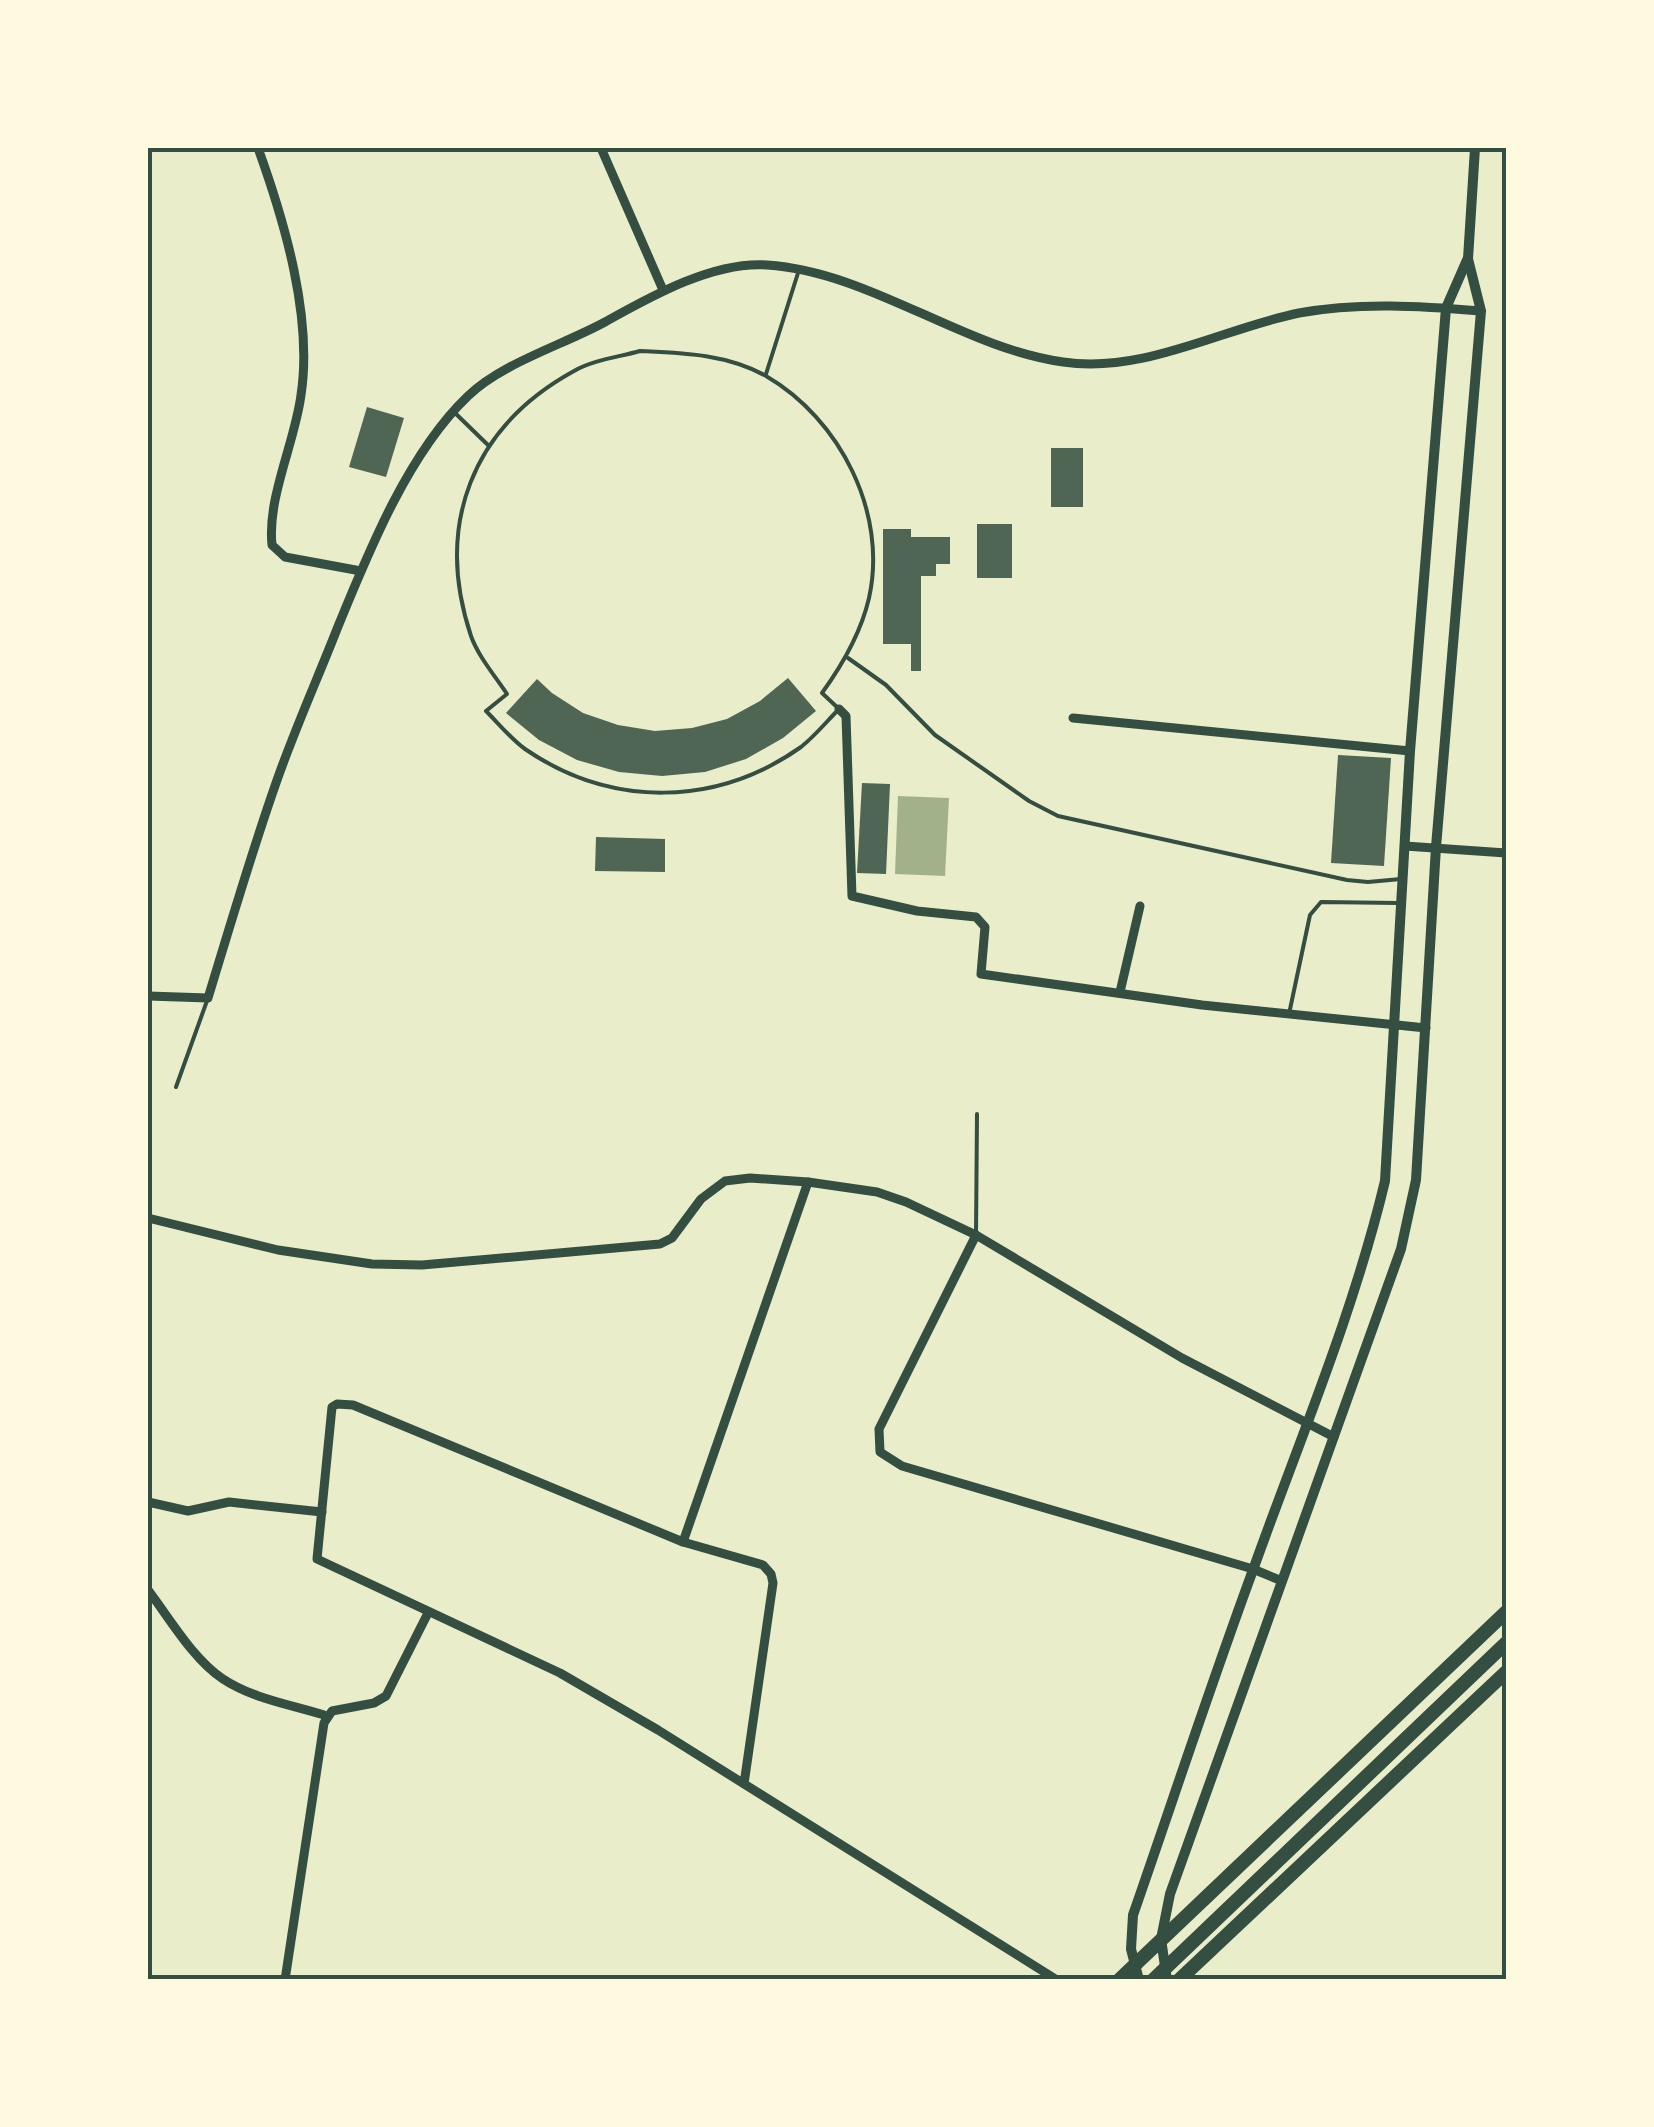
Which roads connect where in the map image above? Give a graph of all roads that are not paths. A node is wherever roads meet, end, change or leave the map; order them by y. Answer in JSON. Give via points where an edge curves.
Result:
{"nodes":[{"id":1,"x":258,"y":148,"type":"edge"},
{"id":2,"x":601,"y":148,"type":"edge"},
{"id":3,"x":1475,"y":148,"type":"edge"},
{"id":4,"x":1468,"y":259,"type":"junction"},
{"id":5,"x":799,"y":269,"type":"junction"},
{"id":6,"x":662,"y":290,"type":"junction"},
{"id":7,"x":1446,"y":308,"type":"junction"},
{"id":8,"x":1481,"y":311,"type":"junction"},
{"id":9,"x":765,"y":376,"type":"junction"},
{"id":10,"x":454,"y":412,"type":"junction"},
{"id":11,"x":489,"y":446,"type":"junction"},
{"id":12,"x":361,"y":571,"type":"junction"},
{"id":13,"x":848,"y":658,"type":"junction"},
{"id":14,"x":839,"y":708,"type":"junction"},
{"id":15,"x":1074,"y":718,"type":"dead end"},
{"id":16,"x":1410,"y":751,"type":"junction"},
{"id":17,"x":1405,"y":846,"type":"junction"},
{"id":18,"x":1436,"y":848,"type":"junction"},
{"id":19,"x":1506,"y":853,"type":"edge"},
{"id":20,"x":1403,"y":878,"type":"junction"},
{"id":21,"x":1402,"y":903,"type":"junction"},
{"id":22,"x":1140,"y":906,"type":"dead end"},
{"id":23,"x":1120,"y":992,"type":"junction"},
{"id":24,"x":148,"y":996,"type":"edge"},
{"id":25,"x":208,"y":998,"type":"junction"},
{"id":26,"x":1289,"y":1014,"type":"junction"},
{"id":27,"x":1396,"y":1026,"type":"junction"},
{"id":28,"x":1426,"y":1028,"type":"junction"},
{"id":29,"x":176,"y":1087,"type":"dead end"},
{"id":30,"x":977,"y":1114,"type":"dead end"},
{"id":31,"x":808,"y":1182,"type":"junction"},
{"id":32,"x":148,"y":1218,"type":"edge"},
{"id":33,"x":976,"y":1235,"type":"junction"},
{"id":34,"x":1308,"y":1424,"type":"junction"},
{"id":35,"x":1334,"y":1437,"type":"junction"},
{"id":36,"x":148,"y":1502,"type":"edge"},
{"id":37,"x":322,"y":1512,"type":"junction"},
{"id":38,"x":683,"y":1542,"type":"junction"},
{"id":39,"x":1253,"y":1569,"type":"junction"},
{"id":40,"x":1282,"y":1582,"type":"junction"},
{"id":41,"x":148,"y":1590,"type":"edge"},
{"id":42,"x":1506,"y":1612,"type":"edge"},
{"id":43,"x":428,"y":1613,"type":"junction"},
{"id":44,"x":1506,"y":1643,"type":"edge"},
{"id":45,"x":1506,"y":1672,"type":"edge"},
{"id":46,"x":326,"y":1716,"type":"junction"},
{"id":47,"x":744,"y":1784,"type":"junction"},
{"id":48,"x":1160,"y":1939,"type":"junction"},
{"id":49,"x":1135,"y":1964,"type":"junction"},
{"id":50,"x":285,"y":1980,"type":"edge"},
{"id":51,"x":1056,"y":1980,"type":"edge"},
{"id":52,"x":1119,"y":1980,"type":"edge"},
{"id":53,"x":1140,"y":1980,"type":"edge"},
{"id":54,"x":1153,"y":1980,"type":"edge"},
{"id":55,"x":1167,"y":1980,"type":"edge"},
{"id":56,"x":1178,"y":1980,"type":"edge"}],
"edges":[{"from":1,"to":12,"type":"street","via":[[290,244],[304,368],[272,545],[285,558]]},
{"from":2,"to":6,"type":"street"},
{"from":3,"to":4,"type":"street"},
{"from":4,"to":7,"type":"street"},
{"from":4,"to":8,"type":"street"},
{"from":5,"to":6,"type":"street","via":[[762,264]]},
{"from":5,"to":7,"type":"street","via":[[1064,362],[1132,362],[1314,311]]},
{"from":5,"to":9,"type":"lane"},
{"from":6,"to":10,"type":"street","via":[[510,369]]},
{"from":7,"to":8,"type":"street"},
{"from":7,"to":16,"type":"street"},
{"from":8,"to":18,"type":"street"},
{"from":9,"to":11,"type":"lane","via":[[704,354],[640,351],[578,368],[524,404]]},
{"from":9,"to":13,"type":"lane","via":[[817,416],[853,470],[872,532],[870,597]]},
{"from":10,"to":11,"type":"lane"},
{"from":10,"to":12,"type":"street","via":[[428,442]]},
{"from":11,"to":14,"type":"lane","via":[[460,514],[456,578],[472,640],[506,694],[486,712],[522,747],[565,773],[613,790],[664,794],[714,788],[761,772],[804,744]]},
{"from":12,"to":25,"type":"street","via":[[276,781]]},
{"from":13,"to":14,"type":"lane","via":[[822,693]]},
{"from":13,"to":20,"type":"lane","via":[[936,735],[1058,816],[1347,880]]},
{"from":14,"to":23,"type":"street","via":[[846,716],[852,896],[976,917],[985,928],[981,974]]},
{"from":15,"to":16,"type":"street"},
{"from":16,"to":17,"type":"street"},
{"from":17,"to":18,"type":"street"},
{"from":17,"to":20,"type":"street"},
{"from":18,"to":19,"type":"street"},
{"from":18,"to":28,"type":"street"},
{"from":20,"to":21,"type":"street"},
{"from":21,"to":26,"type":"lane","via":[[1322,902],[1310,915]]},
{"from":21,"to":27,"type":"street"},
{"from":22,"to":23,"type":"street"},
{"from":23,"to":26,"type":"street"},
{"from":24,"to":25,"type":"street"},
{"from":25,"to":29,"type":"lane"},
{"from":26,"to":27,"type":"street"},
{"from":27,"to":28,"type":"street"},
{"from":27,"to":34,"type":"street","via":[[1385,1182]]},
{"from":28,"to":35,"type":"street","via":[[1416,1180],[1401,1250]]},
{"from":30,"to":33,"type":"lane"},
{"from":31,"to":32,"type":"street","via":[[750,1178],[715,1185],[660,1244],[422,1266],[278,1250]]},
{"from":31,"to":33,"type":"street","via":[[877,1192]]},
{"from":31,"to":38,"type":"street"},
{"from":33,"to":34,"type":"street","via":[[1196,1366]]},
{"from":33,"to":39,"type":"street","via":[[879,1429],[880,1452],[902,1466]]},
{"from":34,"to":35,"type":"street"},
{"from":34,"to":39,"type":"street"},
{"from":35,"to":40,"type":"street"},
{"from":36,"to":37,"type":"street","via":[[188,1512],[228,1502]]},
{"from":37,"to":38,"type":"street","via":[[330,1414],[345,1404]]},
{"from":37,"to":43,"type":"street","via":[[316,1559]]},
{"from":38,"to":47,"type":"street","via":[[763,1565],[771,1574]]},
{"from":39,"to":40,"type":"street"},
{"from":39,"to":49,"type":"street","via":[[1133,1915]]},
{"from":40,"to":48,"type":"street","via":[[1170,1894]]},
{"from":41,"to":46,"type":"street","via":[[224,1680]]},
{"from":42,"to":48,"type":"highway"},
{"from":43,"to":46,"type":"street","via":[[386,1696]]},
{"from":43,"to":47,"type":"street","via":[[560,1674]]},
{"from":44,"to":54,"type":"highway"},
{"from":45,"to":56,"type":"highway"},
{"from":46,"to":50,"type":"street"},
{"from":47,"to":51,"type":"street"},
{"from":48,"to":49,"type":"highway"},
{"from":48,"to":55,"type":"street"},
{"from":49,"to":52,"type":"highway"},
{"from":49,"to":53,"type":"street"}]}
